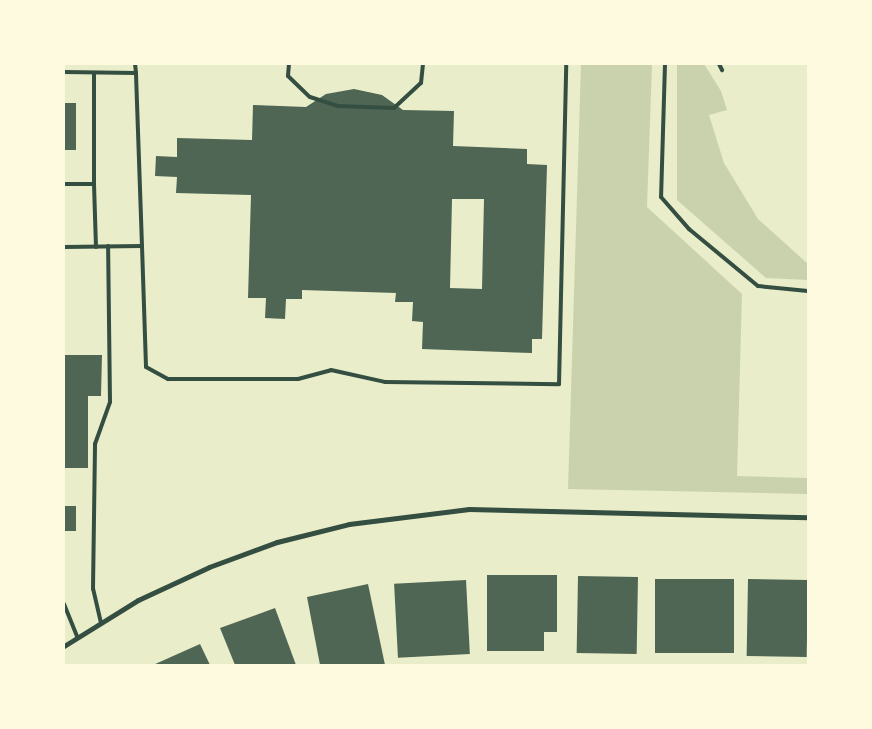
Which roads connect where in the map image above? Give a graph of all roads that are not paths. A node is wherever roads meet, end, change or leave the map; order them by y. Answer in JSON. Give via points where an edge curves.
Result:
{"nodes":[{"id":1,"x":135,"y":64,"type":"edge"},
{"id":2,"x":289,"y":64,"type":"edge"},
{"id":3,"x":423,"y":64,"type":"edge"},
{"id":4,"x":566,"y":64,"type":"edge"},
{"id":5,"x":665,"y":64,"type":"edge"},
{"id":6,"x":719,"y":64,"type":"edge"},
{"id":7,"x":722,"y":70,"type":"dead end"},
{"id":8,"x":64,"y":72,"type":"edge"},
{"id":9,"x":94,"y":73,"type":"junction"},
{"id":10,"x":136,"y":73,"type":"junction"},
{"id":11,"x":64,"y":184,"type":"edge"},
{"id":12,"x":94,"y":184,"type":"junction"},
{"id":13,"x":108,"y":246,"type":"junction"},
{"id":14,"x":142,"y":246,"type":"junction"},
{"id":15,"x":64,"y":247,"type":"edge"},
{"id":16,"x":96,"y":247,"type":"junction"},
{"id":17,"x":808,"y":291,"type":"edge"},
{"id":18,"x":808,"y":517,"type":"edge"},
{"id":19,"x":64,"y":604,"type":"edge"},
{"id":20,"x":101,"y":623,"type":"junction"},
{"id":21,"x":76,"y":638,"type":"junction"},
{"id":22,"x":64,"y":646,"type":"edge"}],
"edges":[{"from":1,"to":10,"type":"lane"},
{"from":2,"to":3,"type":"lane","via":[[288,76],[310,97],[338,106],[394,108],[421,83]]},
{"from":4,"to":14,"type":"lane","via":[[559,384],[385,382],[331,370],[298,379],[168,379],[146,367]]},
{"from":5,"to":17,"type":"lane","via":[[661,197],[688,229],[758,286]]},
{"from":6,"to":7,"type":"lane"},
{"from":8,"to":9,"type":"lane"},
{"from":9,"to":10,"type":"lane"},
{"from":9,"to":12,"type":"lane"},
{"from":10,"to":14,"type":"lane"},
{"from":11,"to":12,"type":"lane"},
{"from":12,"to":16,"type":"lane"},
{"from":13,"to":14,"type":"lane"},
{"from":13,"to":16,"type":"lane"},
{"from":13,"to":20,"type":"lane","via":[[110,402],[95,444],[93,589]]},
{"from":15,"to":16,"type":"lane"},
{"from":18,"to":20,"type":"street","via":[[469,509],[417,513],[277,542],[200,571]]},
{"from":19,"to":21,"type":"lane"},
{"from":20,"to":21,"type":"street"},
{"from":21,"to":22,"type":"street"}]}
